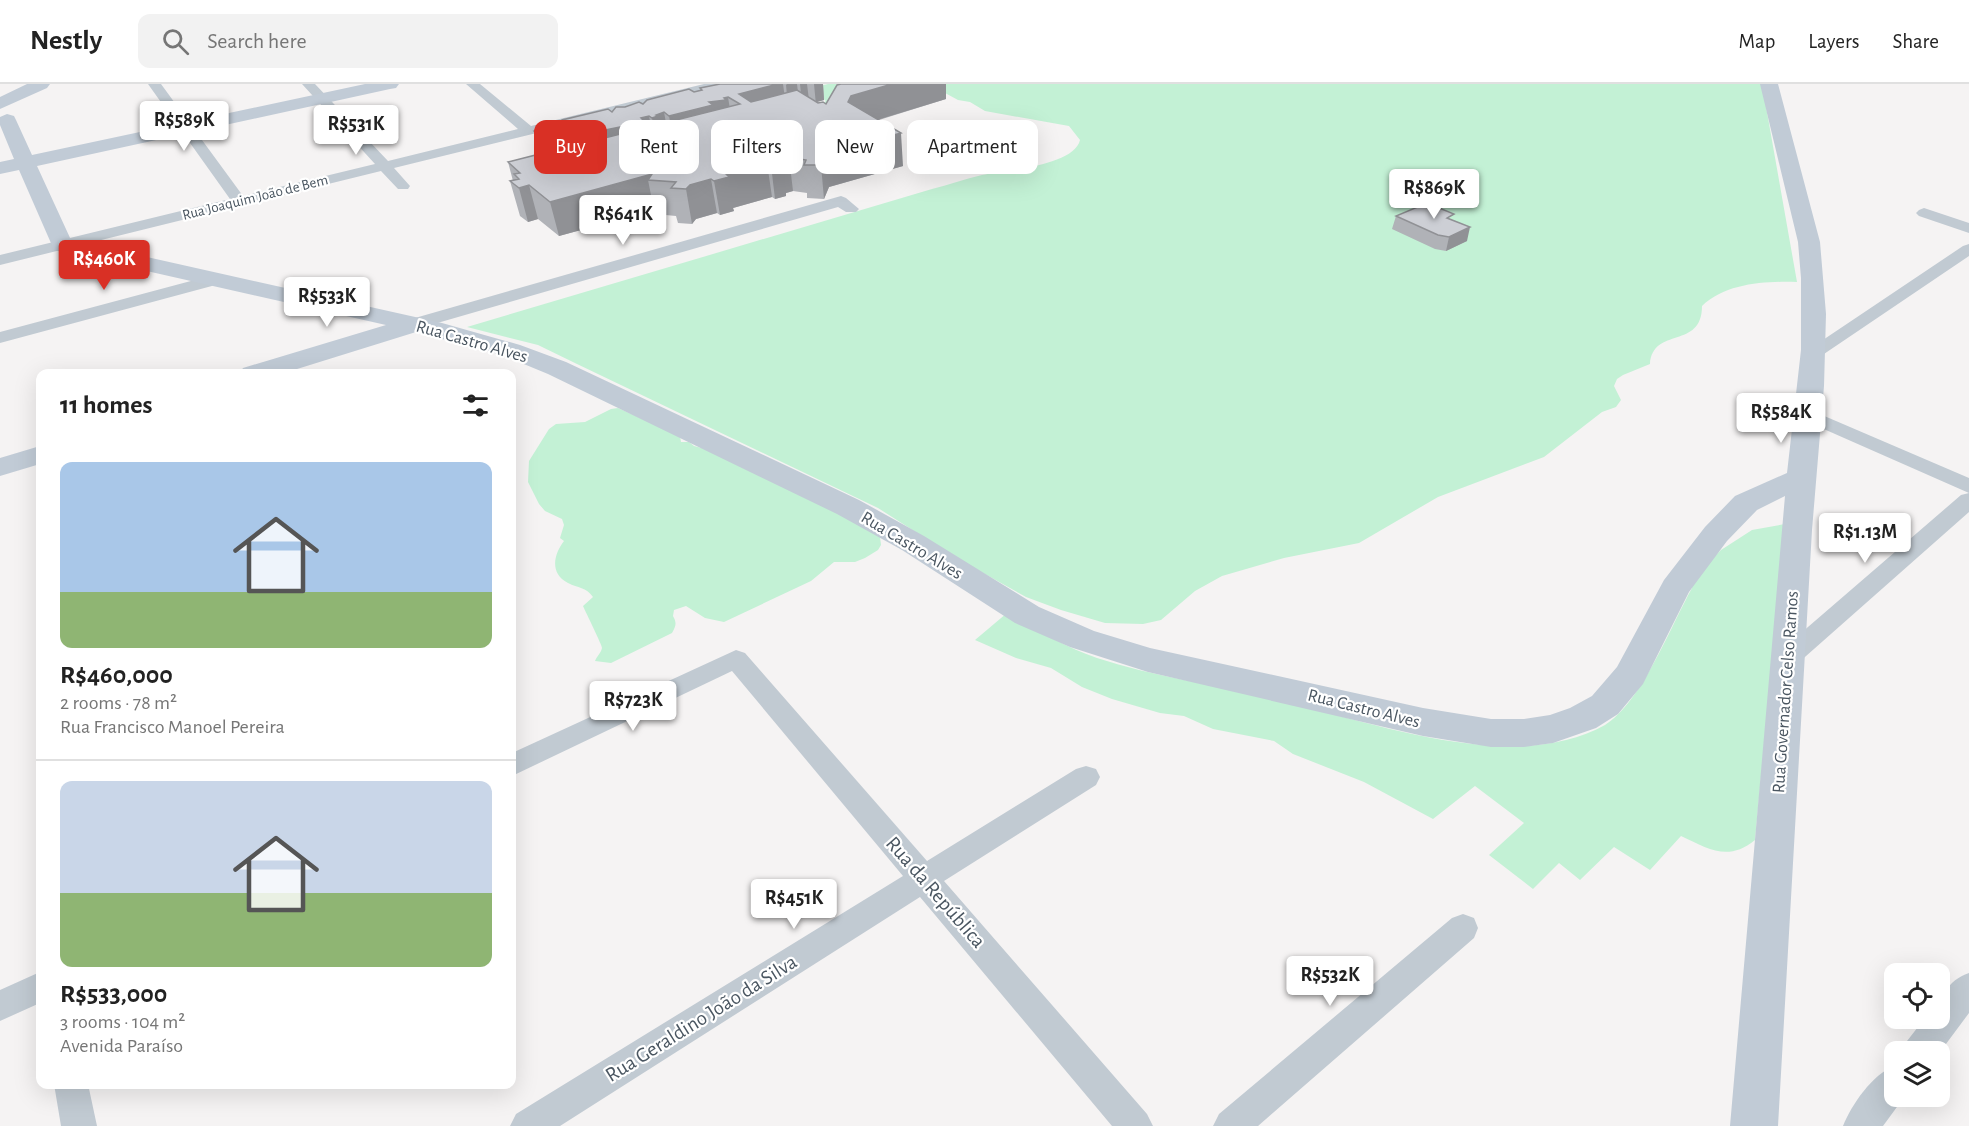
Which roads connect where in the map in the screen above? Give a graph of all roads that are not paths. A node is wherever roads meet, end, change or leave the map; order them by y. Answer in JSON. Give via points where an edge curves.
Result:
{"nodes":[{"id":1,"x":41,"y":84,"type":"edge"},
{"id":2,"x":154,"y":84,"type":"edge"},
{"id":3,"x":308,"y":84,"type":"edge"},
{"id":4,"x":390,"y":84,"type":"edge"},
{"id":5,"x":472,"y":84,"type":"edge"},
{"id":6,"x":649,"y":84,"type":"edge"},
{"id":7,"x":720,"y":84,"type":"edge"},
{"id":8,"x":1769,"y":84,"type":"edge"},
{"id":9,"x":668,"y":97,"type":"junction"},
{"id":10,"x":322,"y":99,"type":"junction"},
{"id":11,"x":4,"y":112,"type":"edge"},
{"id":12,"x":530,"y":112,"type":"dead end"},
{"id":13,"x":540,"y":120,"type":"edge"},
{"id":14,"x":572,"y":120,"type":"edge"},
{"id":15,"x":186,"y":128,"type":"junction"},
{"id":16,"x":534,"y":130,"type":"edge"},
{"id":17,"x":529,"y":131,"type":"junction"},
{"id":18,"x":26,"y":162,"type":"junction"},
{"id":19,"x":384,"y":166,"type":"junction"},
{"id":20,"x":0,"y":168,"type":"edge"},
{"id":21,"x":403,"y":186,"type":"dead end"},
{"id":22,"x":239,"y":201,"type":"junction"},
{"id":23,"x":1924,"y":213,"type":"dead end"},
{"id":24,"x":1969,"y":228,"type":"edge"},
{"id":25,"x":62,"y":244,"type":"junction"},
{"id":26,"x":1969,"y":249,"type":"edge"},
{"id":27,"x":0,"y":260,"type":"edge"},
{"id":28,"x":217,"y":279,"type":"junction"},
{"id":29,"x":428,"y":327,"type":"junction"},
{"id":30,"x":0,"y":338,"type":"edge"},
{"id":31,"x":1814,"y":352,"type":"junction"},
{"id":32,"x":271,"y":369,"type":"edge"},
{"id":33,"x":316,"y":369,"type":"edge"},
{"id":34,"x":1808,"y":415,"type":"junction"},
{"id":35,"x":36,"y":439,"type":"edge"},
{"id":36,"x":0,"y":450,"type":"edge"},
{"id":37,"x":36,"y":456,"type":"edge"},
{"id":38,"x":0,"y":467,"type":"edge"},
{"id":39,"x":1800,"y":478,"type":"junction"},
{"id":40,"x":1969,"y":486,"type":"edge"},
{"id":41,"x":1969,"y":500,"type":"edge"},
{"id":42,"x":1788,"y":658,"type":"junction"},
{"id":43,"x":516,"y":763,"type":"edge"},
{"id":44,"x":1086,"y":777,"type":"dead end"},
{"id":45,"x":924,"y":879,"type":"junction"},
{"id":46,"x":1463,"y":928,"type":"dead end"},
{"id":47,"x":1969,"y":988,"type":"edge"},
{"id":48,"x":36,"y":989,"type":"edge"},
{"id":49,"x":0,"y":1006,"type":"edge"},
{"id":50,"x":1928,"y":1041,"type":"edge"},
{"id":51,"x":71,"y":1089,"type":"edge"},
{"id":52,"x":1884,"y":1096,"type":"edge"},
{"id":53,"x":79,"y":1126,"type":"edge"},
{"id":54,"x":528,"y":1126,"type":"edge"},
{"id":55,"x":1136,"y":1126,"type":"edge"},
{"id":56,"x":1231,"y":1126,"type":"edge"},
{"id":57,"x":1754,"y":1126,"type":"edge"},
{"id":58,"x":1861,"y":1126,"type":"edge"}],
"edges":[{"from":1,"to":11,"type":"street"},
{"from":2,"to":15,"type":"street"},
{"from":3,"to":10,"type":"street"},
{"from":4,"to":10,"type":"street"},
{"from":5,"to":17,"type":"street"},
{"from":6,"to":9,"type":"street"},
{"from":7,"to":9,"type":"street","name":"Rua Joaquim João de Bem"},
{"from":8,"to":31,"type":"street","name":"Rua Governador Celso Ramos","via":[[1809,242],[1815,301]]},
{"from":9,"to":14,"type":"street","name":"Rua Joaquim João de Bem"},
{"from":10,"to":15,"type":"street"},
{"from":10,"to":19,"type":"street"},
{"from":11,"to":18,"type":"street"},
{"from":12,"to":13,"type":"street"},
{"from":15,"to":18,"type":"street"},
{"from":15,"to":22,"type":"street"},
{"from":16,"to":17,"type":"street","name":"Rua Joaquim João de Bem"},
{"from":17,"to":19,"type":"street","name":"Rua Joaquim João de Bem"},
{"from":18,"to":20,"type":"street"},
{"from":18,"to":25,"type":"street"},
{"from":19,"to":21,"type":"street"},
{"from":19,"to":22,"type":"street","name":"Rua Joaquim João de Bem"},
{"from":22,"to":25,"type":"street","name":"Rua Joaquim João de Bem"},
{"from":23,"to":24,"type":"street"},
{"from":25,"to":27,"type":"street","name":"Rua Joaquim João de Bem"},
{"from":25,"to":28,"type":"street","name":"Rua Castro Alves"},
{"from":26,"to":31,"type":"street"},
{"from":28,"to":29,"type":"street","name":"Rua Castro Alves"},
{"from":28,"to":30,"type":"street"},
{"from":29,"to":29,"type":"street","via":[[846,205]]},
{"from":29,"to":32,"type":"street"},
{"from":29,"to":33,"type":"street"},
{"from":29,"to":39,"type":"street","name":"Rua Castro Alves","via":[[511,350],[557,368],[848,507],[1027,615],[1082,639],[1148,660],[1466,730],[1524,733],[1553,729],[1605,705],[1631,675],[1675,588],[1716,534],[1746,503]]},
{"from":31,"to":34,"type":"street","name":"Rua Governador Celso Ramos"},
{"from":34,"to":39,"type":"street","name":"Rua Governador Celso Ramos"},
{"from":34,"to":40,"type":"street"},
{"from":35,"to":36,"type":"street"},
{"from":37,"to":38,"type":"street"},
{"from":39,"to":42,"type":"street","name":"Rua Governador Celso Ramos"},
{"from":41,"to":42,"type":"street"},
{"from":42,"to":57,"type":"street","name":"Rua Governador Celso Ramos"},
{"from":43,"to":45,"type":"street","name":"Rua da República","via":[[736,659]]},
{"from":44,"to":45,"type":"street","name":"Rua Geraldino João da Silva"},
{"from":45,"to":54,"type":"street","name":"Rua Geraldino João da Silva"},
{"from":45,"to":55,"type":"street","name":"Rua da República"},
{"from":46,"to":56,"type":"street"},
{"from":47,"to":50,"type":"street"},
{"from":48,"to":49,"type":"street"},
{"from":51,"to":53,"type":"street"},
{"from":52,"to":58,"type":"street"}]}
